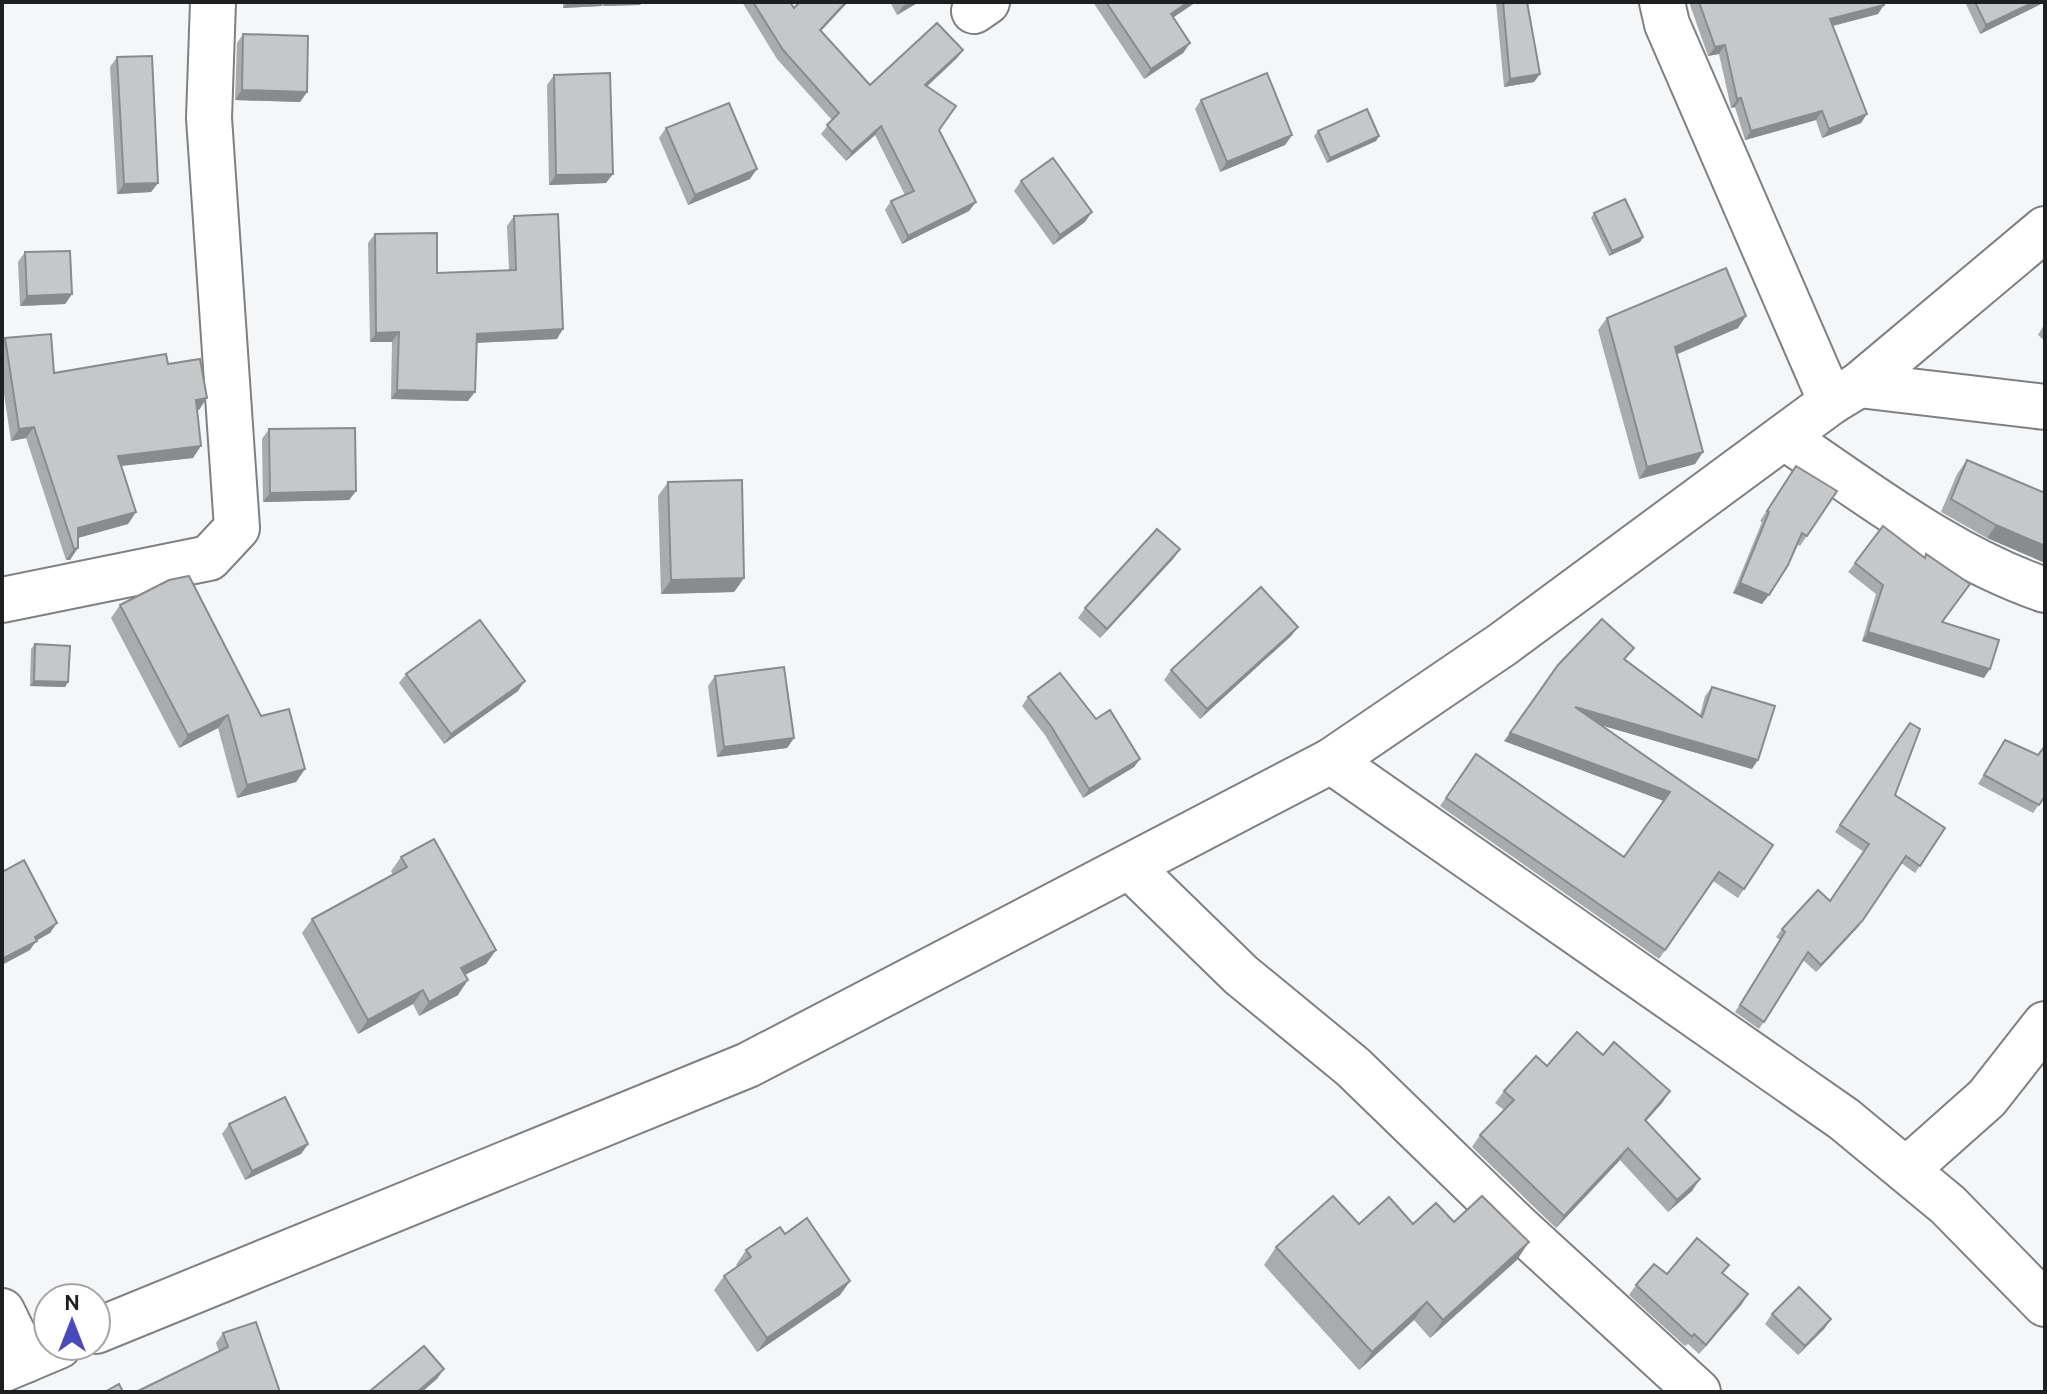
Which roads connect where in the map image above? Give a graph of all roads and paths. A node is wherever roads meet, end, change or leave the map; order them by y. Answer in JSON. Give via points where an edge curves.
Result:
{"nodes":[{"id":1,"x":213,"y":2,"type":"edge"},
{"id":2,"x":1662,"y":2,"type":"edge"},
{"id":3,"x":2045,"y":229,"type":"edge"},
{"id":4,"x":1845,"y":394,"type":"junction"},
{"id":5,"x":2045,"y":407,"type":"edge"},
{"id":6,"x":1784,"y":437,"type":"junction"},
{"id":7,"x":2045,"y":590,"type":"edge"},
{"id":8,"x":2,"y":600,"type":"edge"},
{"id":9,"x":1331,"y":761,"type":"junction"},
{"id":10,"x":1130,"y":867,"type":"junction"},
{"id":11,"x":2045,"y":1024,"type":"edge"},
{"id":12,"x":1906,"y":1170,"type":"junction"},
{"id":13,"x":2045,"y":1304,"type":"edge"},
{"id":14,"x":2,"y":1311,"type":"edge"},
{"id":15,"x":112,"y":1324,"type":"edge"},
{"id":16,"x":29,"y":1358,"type":"edge"},
{"id":17,"x":1698,"y":1392,"type":"edge"}],
"edges":[{"from":1,"to":8,"type":"street","via":[[209,118],[237,528],[209,558]]},
{"from":2,"to":4,"type":"street","via":[[1667,24]]},
{"from":3,"to":4,"type":"street"},
{"from":4,"to":5,"type":"street"},
{"from":4,"to":6,"type":"street"},
{"from":6,"to":7,"type":"street","via":[[1964,553],[2004,576]]},
{"from":6,"to":9,"type":"street","via":[[1503,644]]},
{"from":9,"to":10,"type":"street"},
{"from":9,"to":12,"type":"street","via":[[1844,1119]]},
{"from":10,"to":15,"type":"street","via":[[748,1065]]},
{"from":10,"to":17,"type":"street","via":[[1241,975],[1353,1067]]},
{"from":11,"to":12,"type":"street","via":[[1987,1098]]},
{"from":12,"to":13,"type":"street"},
{"from":14,"to":16,"type":"street"}]}
